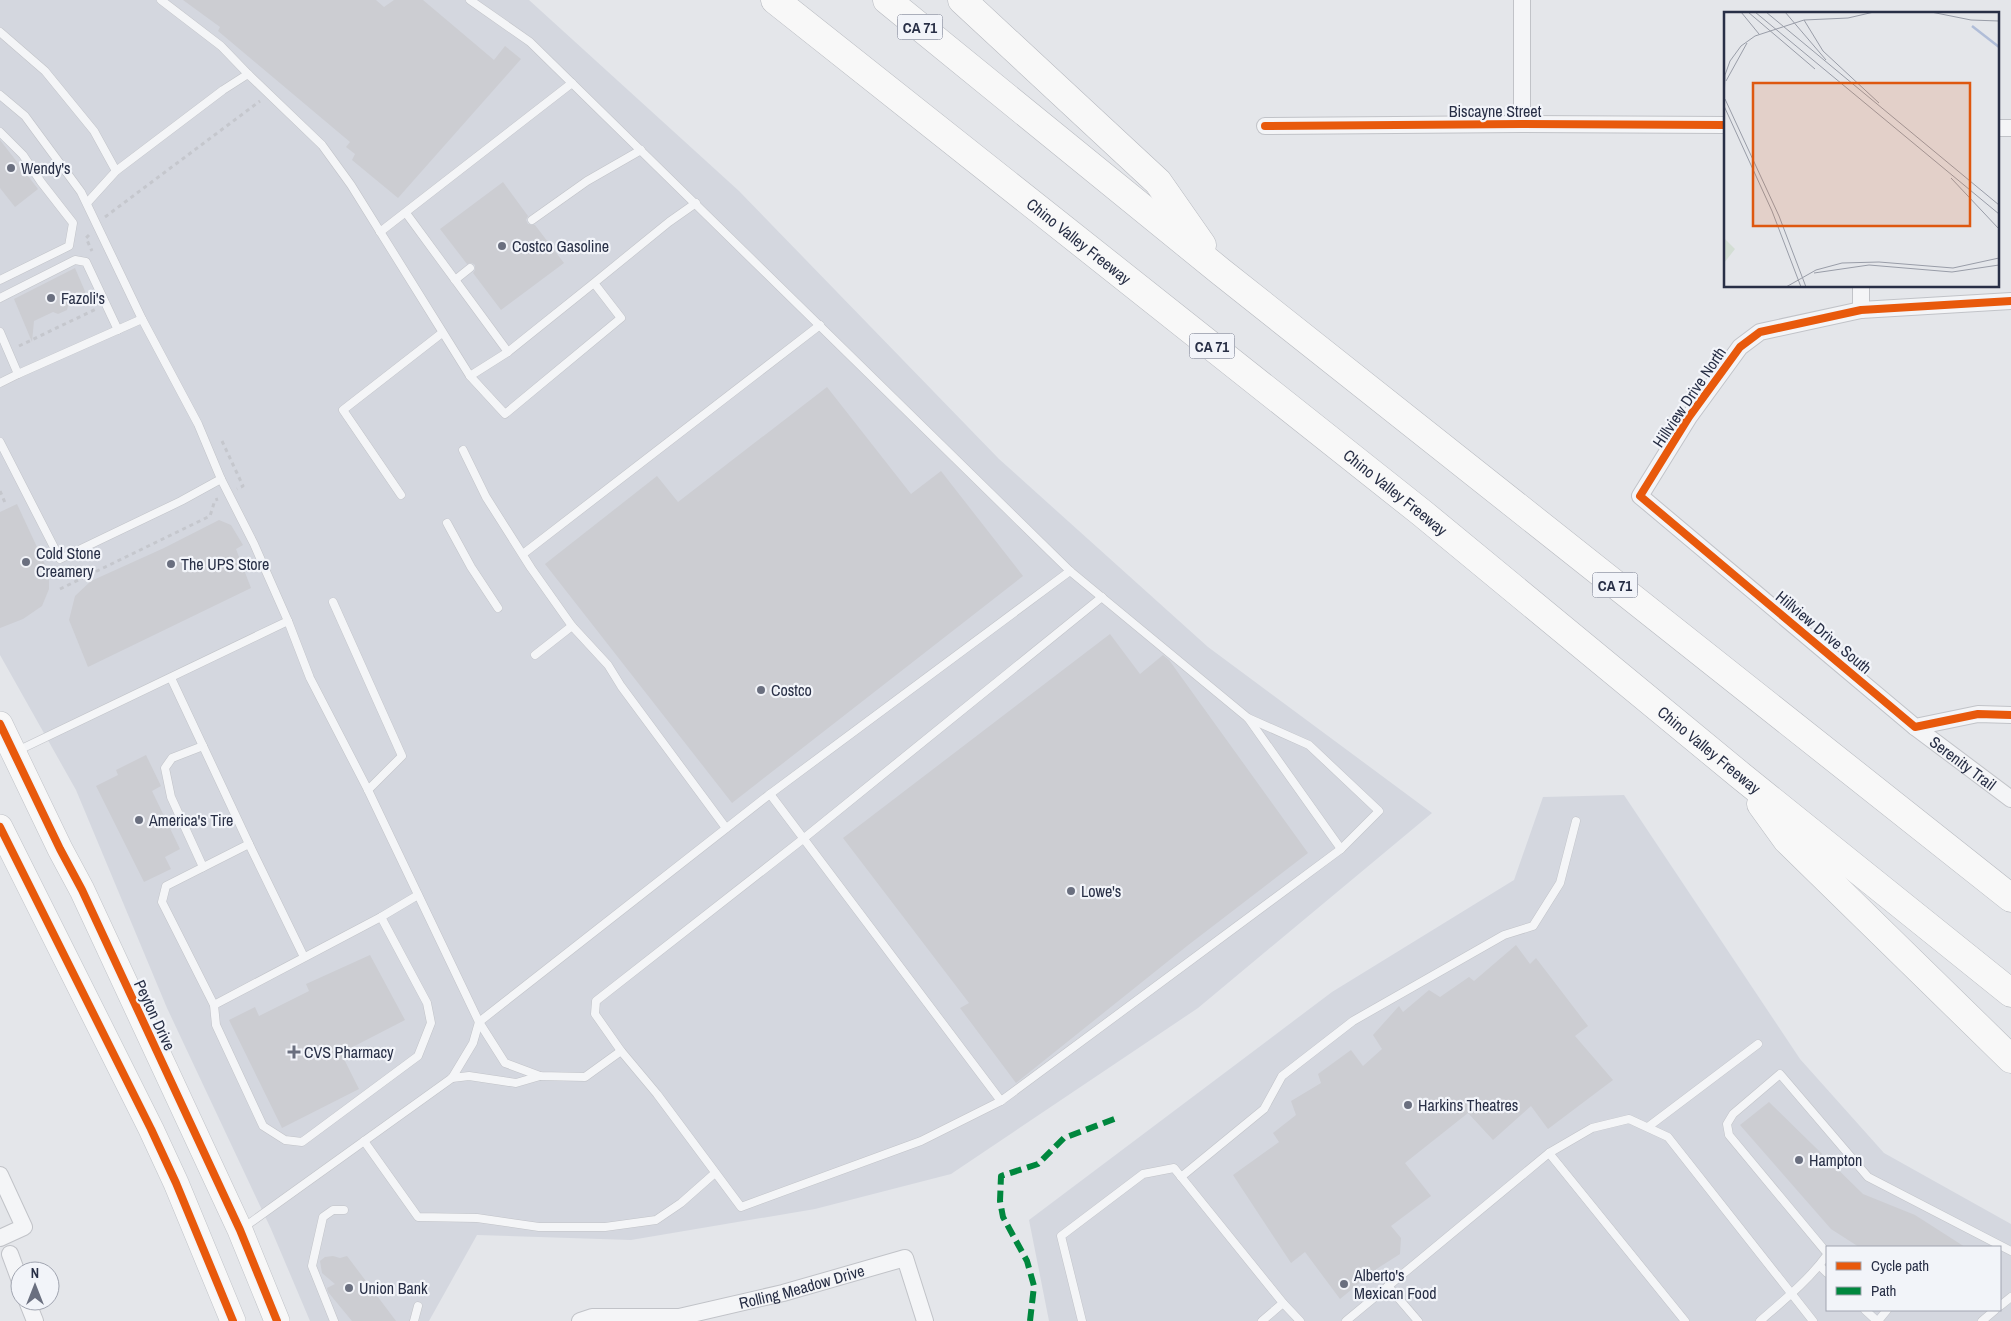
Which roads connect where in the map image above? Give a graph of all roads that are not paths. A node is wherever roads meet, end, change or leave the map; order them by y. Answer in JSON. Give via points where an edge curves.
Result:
{"nodes":[{"id":1,"x":162,"y":0,"type":"edge"},
{"id":2,"x":470,"y":0,"type":"edge"},
{"id":3,"x":767,"y":0,"type":"edge"},
{"id":4,"x":775,"y":0,"type":"edge"},
{"id":5,"x":887,"y":0,"type":"edge"},
{"id":6,"x":962,"y":0,"type":"edge"},
{"id":7,"x":1522,"y":0,"type":"edge"},
{"id":8,"x":810,"y":28,"type":"junction"},
{"id":9,"x":0,"y":32,"type":"edge"},
{"id":10,"x":248,"y":74,"type":"junction"},
{"id":11,"x":572,"y":83,"type":"junction"},
{"id":12,"x":0,"y":95,"type":"edge"},
{"id":13,"x":1522,"y":124,"type":"junction"},
{"id":14,"x":1724,"y":125,"type":"edge"},
{"id":15,"x":1265,"y":126,"type":"dead end"},
{"id":16,"x":1998,"y":128,"type":"edge"},
{"id":17,"x":2011,"y":128,"type":"edge"},
{"id":18,"x":0,"y":132,"type":"edge"},
{"id":19,"x":641,"y":150,"type":"junction"},
{"id":20,"x":116,"y":171,"type":"junction"},
{"id":21,"x":696,"y":203,"type":"junction"},
{"id":22,"x":87,"y":204,"type":"junction"},
{"id":23,"x":406,"y":213,"type":"junction"},
{"id":24,"x":532,"y":220,"type":"dead end"},
{"id":25,"x":380,"y":232,"type":"junction"},
{"id":26,"x":470,"y":268,"type":"dead end"},
{"id":27,"x":1220,"y":271,"type":"junction"},
{"id":28,"x":0,"y":280,"type":"edge"},
{"id":29,"x":455,"y":280,"type":"junction"},
{"id":30,"x":594,"y":283,"type":"junction"},
{"id":31,"x":1861,"y":288,"type":"edge"},
{"id":32,"x":0,"y":298,"type":"edge"},
{"id":33,"x":2011,"y":301,"type":"edge"},
{"id":34,"x":1861,"y":310,"type":"junction"},
{"id":35,"x":142,"y":319,"type":"junction"},
{"id":36,"x":820,"y":325,"type":"junction"},
{"id":37,"x":118,"y":330,"type":"junction"},
{"id":38,"x":0,"y":332,"type":"edge"},
{"id":39,"x":442,"y":333,"type":"junction"},
{"id":40,"x":2,"y":343,"type":"edge"},
{"id":41,"x":508,"y":352,"type":"junction"},
{"id":42,"x":18,"y":374,"type":"junction"},
{"id":43,"x":470,"y":376,"type":"junction"},
{"id":44,"x":0,"y":383,"type":"edge"},
{"id":45,"x":0,"y":442,"type":"edge"},
{"id":46,"x":463,"y":450,"type":"dead end"},
{"id":47,"x":221,"y":479,"type":"junction"},
{"id":48,"x":401,"y":495,"type":"dead end"},
{"id":49,"x":1640,"y":496,"type":"joint"},
{"id":50,"x":447,"y":524,"type":"dead end"},
{"id":51,"x":523,"y":554,"type":"junction"},
{"id":52,"x":1070,"y":571,"type":"junction"},
{"id":53,"x":1102,"y":597,"type":"junction"},
{"id":54,"x":333,"y":602,"type":"dead end"},
{"id":55,"x":498,"y":608,"type":"dead end"},
{"id":56,"x":288,"y":621,"type":"junction"},
{"id":57,"x":572,"y":626,"type":"junction"},
{"id":58,"x":535,"y":655,"type":"dead end"},
{"id":59,"x":171,"y":678,"type":"junction"},
{"id":60,"x":2011,"y":714,"type":"edge"},
{"id":61,"x":1248,"y":718,"type":"junction"},
{"id":62,"x":0,"y":724,"type":"edge"},
{"id":63,"x":1915,"y":727,"type":"junction"},
{"id":64,"x":203,"y":746,"type":"junction"},
{"id":65,"x":7,"y":756,"type":"edge"},
{"id":66,"x":1741,"y":776,"type":"junction"},
{"id":67,"x":368,"y":790,"type":"junction"},
{"id":68,"x":770,"y":794,"type":"junction"},
{"id":69,"x":2011,"y":799,"type":"edge"},
{"id":70,"x":1576,"y":821,"type":"dead end"},
{"id":71,"x":0,"y":827,"type":"edge"},
{"id":72,"x":726,"y":828,"type":"junction"},
{"id":73,"x":803,"y":839,"type":"junction"},
{"id":74,"x":249,"y":844,"type":"junction"},
{"id":75,"x":1341,"y":848,"type":"junction"},
{"id":76,"x":203,"y":867,"type":"junction"},
{"id":77,"x":418,"y":895,"type":"junction"},
{"id":78,"x":2011,"y":898,"type":"edge"},
{"id":79,"x":381,"y":917,"type":"junction"},
{"id":80,"x":304,"y":957,"type":"junction"},
{"id":81,"x":2011,"y":993,"type":"edge"},
{"id":82,"x":214,"y":1004,"type":"junction"},
{"id":83,"x":479,"y":1022,"type":"junction"},
{"id":84,"x":1758,"y":1044,"type":"dead end"},
{"id":85,"x":621,"y":1051,"type":"junction"},
{"id":86,"x":2011,"y":1059,"type":"edge"},
{"id":87,"x":540,"y":1076,"type":"junction"},
{"id":88,"x":452,"y":1078,"type":"junction"},
{"id":89,"x":1000,"y":1101,"type":"junction"},
{"id":90,"x":1648,"y":1127,"type":"junction"},
{"id":91,"x":364,"y":1141,"type":"junction"},
{"id":92,"x":1549,"y":1153,"type":"junction"},
{"id":93,"x":715,"y":1173,"type":"junction"},
{"id":94,"x":0,"y":1175,"type":"edge"},
{"id":95,"x":1181,"y":1177,"type":"junction"},
{"id":96,"x":344,"y":1210,"type":"dead end"},
{"id":97,"x":240,"y":1230,"type":"junction"},
{"id":98,"x":0,"y":1238,"type":"edge"},
{"id":99,"x":2011,"y":1251,"type":"edge"},
{"id":100,"x":1826,"y":1253,"type":"edge"},
{"id":101,"x":10,"y":1254,"type":"dead end"},
{"id":102,"x":1826,"y":1256,"type":"edge"},
{"id":103,"x":13,"y":1261,"type":"edge"},
{"id":104,"x":1820,"y":1266,"type":"junction"},
{"id":105,"x":1826,"y":1272,"type":"edge"},
{"id":106,"x":1388,"y":1286,"type":"junction"},
{"id":107,"x":1792,"y":1294,"type":"junction"},
{"id":108,"x":2011,"y":1297,"type":"edge"},
{"id":109,"x":1283,"y":1303,"type":"junction"},
{"id":110,"x":2001,"y":1305,"type":"edge"},
{"id":111,"x":418,"y":1306,"type":"dead end"},
{"id":112,"x":1866,"y":1311,"type":"edge"},
{"id":113,"x":1886,"y":1311,"type":"edge"},
{"id":114,"x":1994,"y":1311,"type":"edge"},
{"id":115,"x":680,"y":1319,"type":"edge"},
{"id":116,"x":233,"y":1321,"type":"edge"},
{"id":117,"x":277,"y":1321,"type":"edge"},
{"id":118,"x":334,"y":1321,"type":"edge"},
{"id":119,"x":414,"y":1321,"type":"edge"},
{"id":120,"x":580,"y":1321,"type":"edge"},
{"id":121,"x":926,"y":1321,"type":"edge"},
{"id":122,"x":1082,"y":1321,"type":"edge"},
{"id":123,"x":1262,"y":1321,"type":"edge"},
{"id":124,"x":1300,"y":1321,"type":"edge"},
{"id":125,"x":1346,"y":1321,"type":"edge"},
{"id":126,"x":1418,"y":1321,"type":"edge"},
{"id":127,"x":1685,"y":1321,"type":"edge"},
{"id":128,"x":1760,"y":1321,"type":"edge"},
{"id":129,"x":1813,"y":1321,"type":"edge"},
{"id":130,"x":1877,"y":1321,"type":"edge"},
{"id":131,"x":1982,"y":1321,"type":"edge"}],
"edges":[{"from":1,"to":10,"type":"lane","via":[[221,46]]},
{"from":2,"to":11,"type":"lane","via":[[530,42]]},
{"from":3,"to":8,"type":"highway"},
{"from":4,"to":8,"type":"highway","name":"Chino Valley Freeway","number":"CA 71"},
{"from":5,"to":27,"type":"highway","number":"CA 71"},
{"from":6,"to":27,"type":"highway","via":[[1158,182]]},
{"from":7,"to":13,"type":"street"},
{"from":8,"to":66,"type":"highway","name":"Chino Valley Freeway","number":"CA 71","via":[[1422,513]]},
{"from":9,"to":20,"type":"lane","via":[[45,71],[94,131]]},
{"from":10,"to":20,"type":"lane"},
{"from":10,"to":25,"type":"lane","via":[[322,145]]},
{"from":11,"to":19,"type":"lane"},
{"from":11,"to":23,"type":"lane"},
{"from":12,"to":22,"type":"lane","via":[[25,116]]},
{"from":13,"to":14,"type":"street","name":"Biscayne Street"},
{"from":13,"to":15,"type":"street","name":"Biscayne Street"},
{"from":16,"to":17,"type":"street"},
{"from":18,"to":28,"type":"lane","via":[[23,155],[73,223],[69,246]]},
{"from":19,"to":21,"type":"lane"},
{"from":19,"to":24,"type":"lane","via":[[586,182]]},
{"from":20,"to":22,"type":"lane"},
{"from":21,"to":30,"type":"lane"},
{"from":21,"to":36,"type":"lane"},
{"from":22,"to":35,"type":"lane"},
{"from":23,"to":25,"type":"lane"},
{"from":23,"to":29,"type":"lane"},
{"from":25,"to":39,"type":"lane"},
{"from":26,"to":29,"type":"lane"},
{"from":27,"to":78,"type":"highway","number":"CA 71"},
{"from":29,"to":41,"type":"lane"},
{"from":30,"to":41,"type":"lane"},
{"from":30,"to":43,"type":"lane","via":[[621,318],[504,414]]},
{"from":31,"to":34,"type":"street"},
{"from":32,"to":37,"type":"lane","via":[[74,260],[86,262]]},
{"from":33,"to":34,"type":"street","name":"Hillview Drive North"},
{"from":34,"to":49,"type":"street","name":"Hillview Drive North","via":[[1760,332],[1740,347],[1690,417]]},
{"from":35,"to":37,"type":"lane"},
{"from":35,"to":47,"type":"lane","via":[[198,424]]},
{"from":36,"to":51,"type":"lane"},
{"from":36,"to":52,"type":"lane"},
{"from":37,"to":42,"type":"lane"},
{"from":38,"to":40,"type":"lane"},
{"from":39,"to":43,"type":"lane"},
{"from":39,"to":48,"type":"lane","via":[[343,410]]},
{"from":40,"to":42,"type":"lane"},
{"from":41,"to":43,"type":"lane"},
{"from":42,"to":44,"type":"lane"},
{"from":45,"to":47,"type":"lane","via":[[60,559]]},
{"from":46,"to":51,"type":"lane","via":[[486,497]]},
{"from":47,"to":56,"type":"lane"},
{"from":49,"to":63,"type":"street","name":"Hillview Drive South"},
{"from":50,"to":55,"type":"lane"},
{"from":51,"to":57,"type":"lane"},
{"from":52,"to":53,"type":"lane"},
{"from":52,"to":68,"type":"lane"},
{"from":53,"to":61,"type":"lane"},
{"from":53,"to":73,"type":"lane"},
{"from":54,"to":67,"type":"lane","via":[[402,756]]},
{"from":56,"to":59,"type":"lane"},
{"from":56,"to":67,"type":"lane","via":[[310,678]]},
{"from":57,"to":58,"type":"lane"},
{"from":57,"to":72,"type":"lane","via":[[608,664]]},
{"from":59,"to":64,"type":"lane"},
{"from":59,"to":65,"type":"lane"},
{"from":60,"to":63,"type":"street","via":[[1978,714]]},
{"from":61,"to":75,"type":"lane"},
{"from":61,"to":75,"type":"lane","via":[[1309,745],[1379,811]]},
{"from":62,"to":65,"type":"main road","name":"Peyton Drive"},
{"from":63,"to":69,"type":"street","name":"Serenity Trail"},
{"from":64,"to":74,"type":"lane"},
{"from":64,"to":76,"type":"lane","via":[[172,758],[165,768],[171,797]]},
{"from":65,"to":97,"type":"main road","name":"Peyton Drive","via":[[82,890]]},
{"from":66,"to":81,"type":"highway","name":"Chino Valley Freeway","number":"CA 71"},
{"from":66,"to":86,"type":"highway","via":[[1786,840]]},
{"from":67,"to":77,"type":"lane"},
{"from":68,"to":72,"type":"lane"},
{"from":68,"to":73,"type":"lane"},
{"from":70,"to":95,"type":"lane","via":[[1560,883],[1532,926],[1504,935],[1354,1021],[1282,1076],[1264,1109]]},
{"from":71,"to":116,"type":"main road","via":[[151,1129]]},
{"from":72,"to":83,"type":"lane"},
{"from":73,"to":85,"type":"lane","via":[[596,1001],[595,1014]]},
{"from":73,"to":89,"type":"lane"},
{"from":74,"to":76,"type":"lane"},
{"from":74,"to":80,"type":"lane"},
{"from":75,"to":89,"type":"lane"},
{"from":76,"to":82,"type":"lane","via":[[166,886],[162,902]]},
{"from":77,"to":79,"type":"lane"},
{"from":77,"to":83,"type":"lane"},
{"from":79,"to":80,"type":"lane"},
{"from":79,"to":82,"type":"lane","via":[[427,1003],[431,1024],[418,1056],[302,1142],[285,1140],[262,1126],[216,1025]]},
{"from":80,"to":82,"type":"lane"},
{"from":83,"to":87,"type":"lane","via":[[505,1063]]},
{"from":83,"to":88,"type":"lane","via":[[473,1043]]},
{"from":84,"to":90,"type":"lane"},
{"from":85,"to":87,"type":"lane","via":[[585,1077]]},
{"from":85,"to":93,"type":"lane","via":[[658,1094]]},
{"from":87,"to":88,"type":"lane","via":[[516,1083],[469,1076]]},
{"from":88,"to":91,"type":"lane"},
{"from":89,"to":93,"type":"lane","via":[[921,1141],[741,1207]]},
{"from":90,"to":92,"type":"lane","via":[[1629,1118],[1592,1128]]},
{"from":90,"to":107,"type":"lane","via":[[1668,1137]]},
{"from":91,"to":93,"type":"lane","via":[[418,1217],[477,1218],[539,1227],[605,1227],[656,1220]]},
{"from":91,"to":97,"type":"lane"},
{"from":92,"to":106,"type":"lane"},
{"from":92,"to":127,"type":"lane"},
{"from":94,"to":98,"type":"street","via":[[24,1228]]},
{"from":95,"to":109,"type":"lane"},
{"from":95,"to":122,"type":"lane","via":[[1174,1168],[1143,1174],[1061,1236]]},
{"from":96,"to":118,"type":"lane","via":[[333,1210],[323,1217],[312,1266]]},
{"from":97,"to":117,"type":"main road","name":"Peyton Drive"},
{"from":99,"to":100,"type":"lane","via":[[1868,1177],[1780,1074],[1733,1114],[1727,1124],[1729,1135]]},
{"from":101,"to":103,"type":"street"},
{"from":102,"to":104,"type":"lane"},
{"from":104,"to":105,"type":"lane"},
{"from":104,"to":107,"type":"lane"},
{"from":106,"to":125,"type":"lane"},
{"from":106,"to":126,"type":"lane"},
{"from":107,"to":128,"type":"lane"},
{"from":107,"to":129,"type":"lane"},
{"from":108,"to":110,"type":"lane"},
{"from":109,"to":123,"type":"lane"},
{"from":109,"to":124,"type":"lane"},
{"from":111,"to":119,"type":"lane"},
{"from":112,"to":130,"type":"lane"},
{"from":113,"to":130,"type":"lane"},
{"from":114,"to":131,"type":"lane"},
{"from":115,"to":120,"type":"street","name":"Rolling Meadow Drive","via":[[592,1317]]},
{"from":115,"to":121,"type":"street","name":"Rolling Meadow Drive","via":[[905,1258]]}]}
